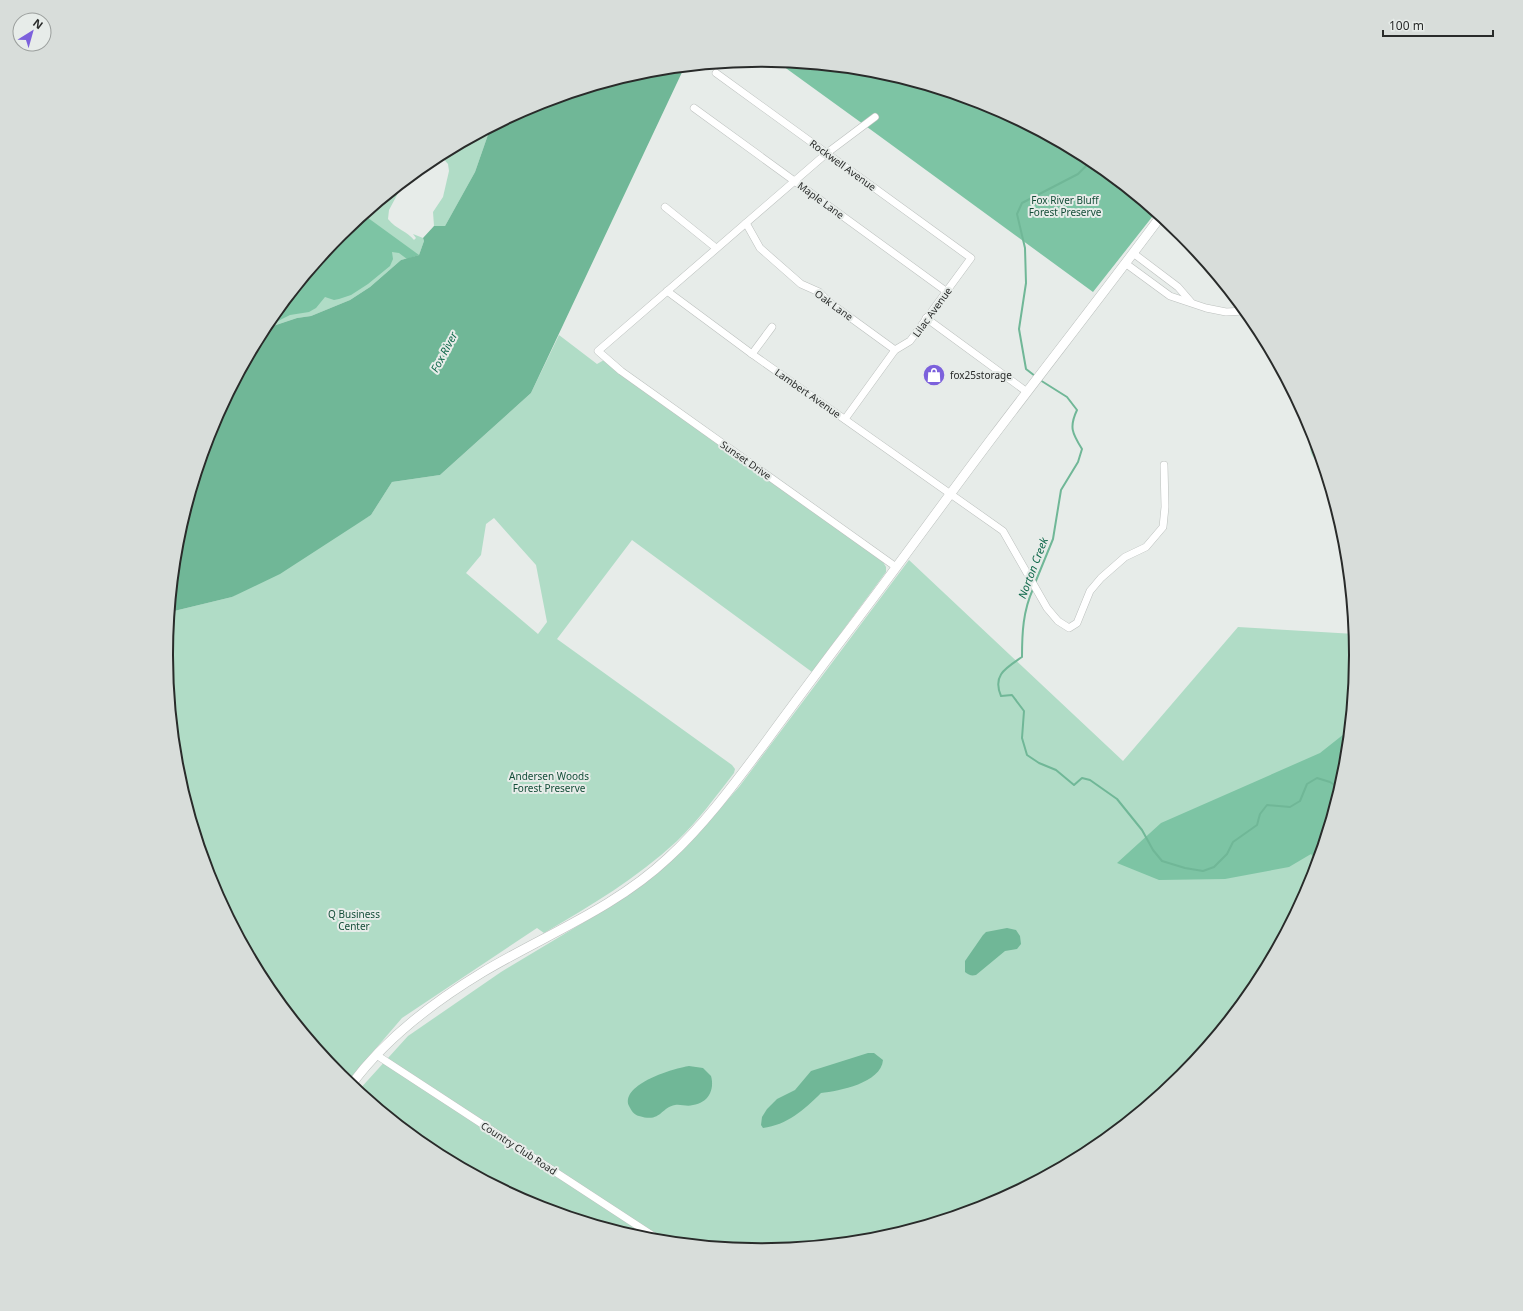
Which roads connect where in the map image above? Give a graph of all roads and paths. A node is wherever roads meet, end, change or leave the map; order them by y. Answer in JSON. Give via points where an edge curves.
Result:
{"nodes":[{"id":1,"x":716,"y":73,"type":"dead end"},
{"id":2,"x":694,"y":108,"type":"dead end"},
{"id":3,"x":875,"y":117,"type":"dead end"},
{"id":4,"x":827,"y":153,"type":"junction"},
{"id":5,"x":795,"y":181,"type":"junction"},
{"id":6,"x":665,"y":207,"type":"dead end"},
{"id":7,"x":1157,"y":220,"type":"edge"},
{"id":8,"x":746,"y":223,"type":"junction"},
{"id":9,"x":716,"y":248,"type":"junction"},
{"id":10,"x":1133,"y":253,"type":"junction"},
{"id":11,"x":971,"y":257,"type":"joint"},
{"id":12,"x":1125,"y":264,"type":"junction"},
{"id":13,"x":667,"y":290,"type":"junction"},
{"id":14,"x":947,"y":292,"type":"junction"},
{"id":15,"x":1191,"y":302,"type":"junction"},
{"id":16,"x":1238,"y":311,"type":"edge"},
{"id":17,"x":926,"y":318,"type":"junction"},
{"id":18,"x":772,"y":327,"type":"dead end"},
{"id":19,"x":895,"y":350,"type":"junction"},
{"id":20,"x":752,"y":354,"type":"junction"},
{"id":21,"x":1030,"y":388,"type":"junction"},
{"id":22,"x":845,"y":419,"type":"junction"},
{"id":23,"x":1164,"y":465,"type":"dead end"},
{"id":24,"x":950,"y":494,"type":"junction"},
{"id":25,"x":896,"y":567,"type":"junction"},
{"id":26,"x":378,"y":1056,"type":"junction"},
{"id":27,"x":354,"y":1081,"type":"edge"},
{"id":28,"x":649,"y":1233,"type":"edge"}],
"edges":[{"from":1,"to":4,"type":"street","name":"Rockwell Avenue"},
{"from":2,"to":5,"type":"street","name":"Maple Lane"},
{"from":3,"to":4,"type":"street"},
{"from":4,"to":5,"type":"street"},
{"from":4,"to":11,"type":"street","name":"Rockwell Avenue"},
{"from":5,"to":8,"type":"street"},
{"from":5,"to":14,"type":"street","name":"Maple Lane"},
{"from":6,"to":9,"type":"street"},
{"from":7,"to":10,"type":"main road"},
{"from":8,"to":9,"type":"street"},
{"from":8,"to":19,"type":"street","name":"Oak Lane","via":[[760,248],[801,284],[819,292]]},
{"from":9,"to":13,"type":"street"},
{"from":10,"to":12,"type":"main road"},
{"from":10,"to":15,"type":"street","via":[[1178,287]]},
{"from":11,"to":14,"type":"street","name":"Lilac Avenue"},
{"from":12,"to":15,"type":"street","via":[[1170,296]]},
{"from":12,"to":21,"type":"main road"},
{"from":13,"to":20,"type":"street","name":"Lambert Avenue"},
{"from":13,"to":25,"type":"street","name":"Sunset Drive","via":[[598,351],[621,371]]},
{"from":14,"to":17,"type":"street","name":"Lilac Avenue"},
{"from":15,"to":16,"type":"street","via":[[1226,312]]},
{"from":17,"to":19,"type":"street","name":"Lilac Avenue","via":[[910,342]]},
{"from":17,"to":21,"type":"street"},
{"from":18,"to":20,"type":"street"},
{"from":19,"to":22,"type":"street","name":"Lilac Avenue"},
{"from":20,"to":22,"type":"street","name":"Lambert Avenue"},
{"from":21,"to":24,"type":"main road"},
{"from":22,"to":24,"type":"street","name":"Lambert Avenue"},
{"from":23,"to":24,"type":"street","name":"Lambert Avenue","via":[[1163,527],[1146,547],[1125,557],[1100,578],[1090,591],[1077,624],[1069,628],[1058,621],[1047,608],[1003,531]]},
{"from":24,"to":25,"type":"main road"},
{"from":25,"to":26,"type":"main road","via":[[746,768],[669,858],[619,896],[548,938],[483,972],[430,1008],[391,1041]]},
{"from":26,"to":27,"type":"main road"},
{"from":26,"to":28,"type":"street","name":"Country Club Road"}]}
